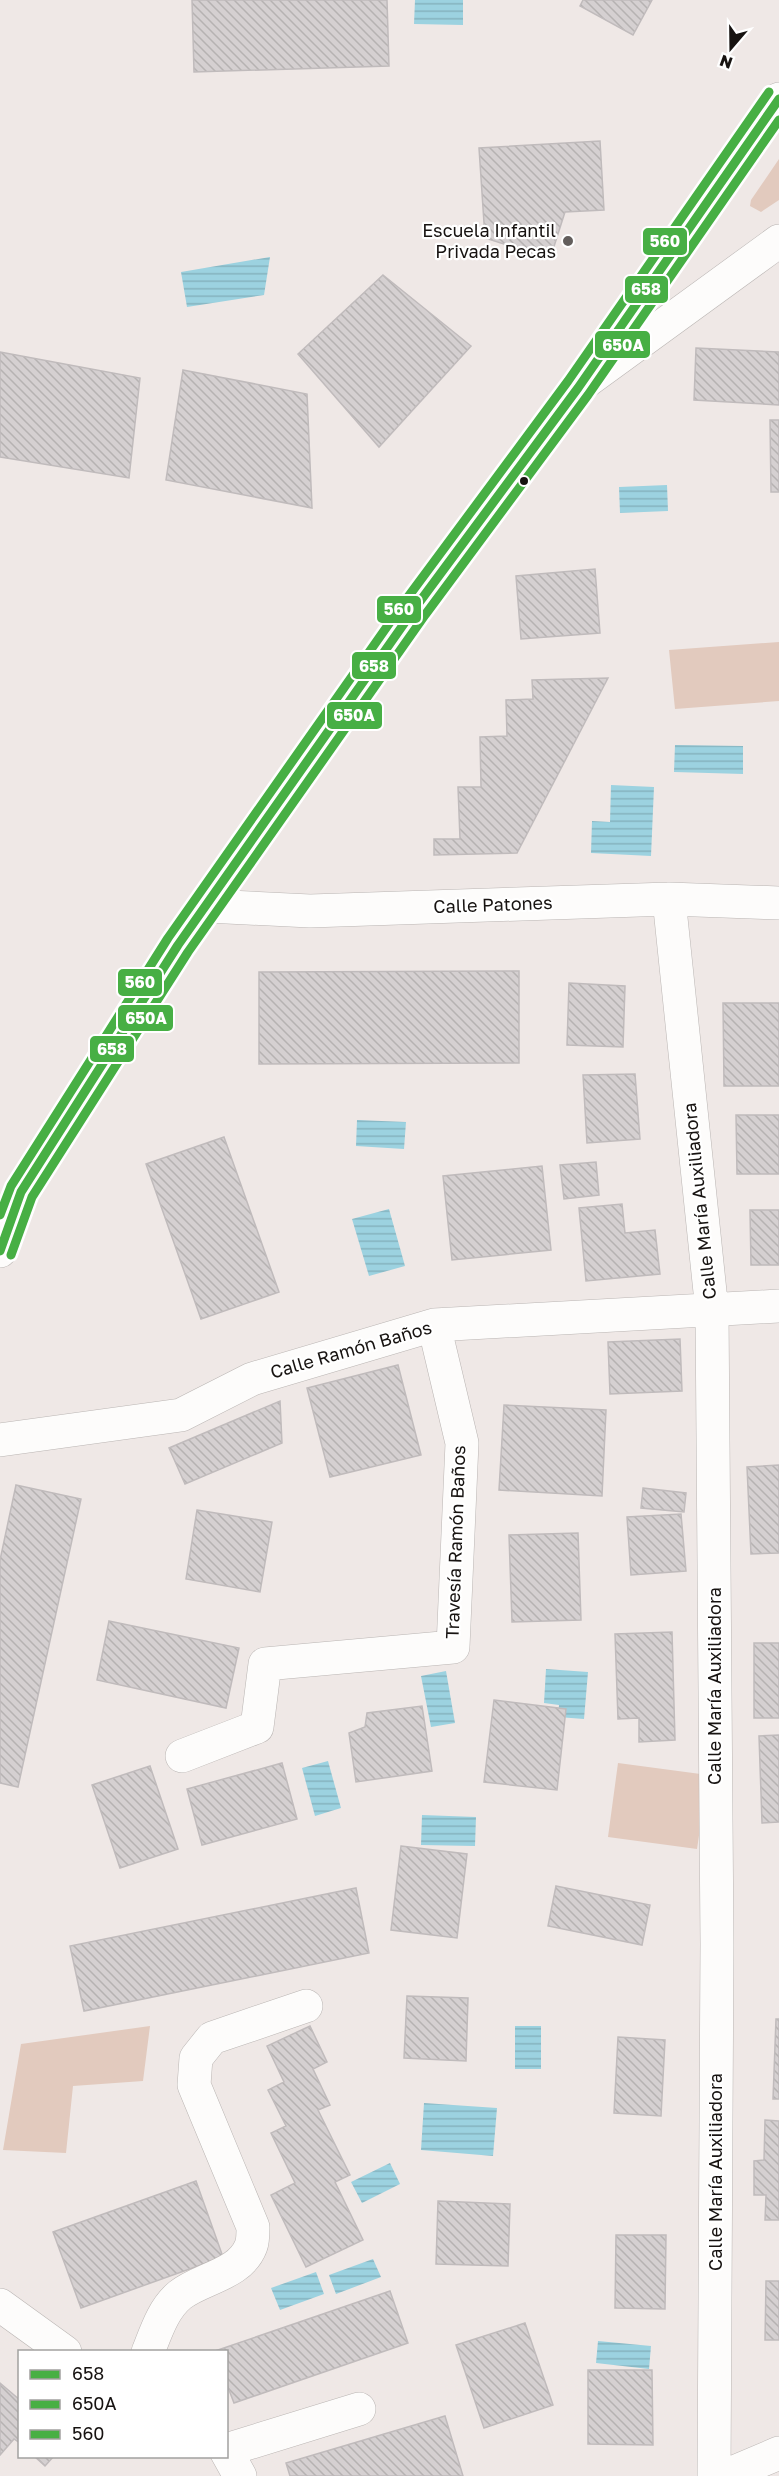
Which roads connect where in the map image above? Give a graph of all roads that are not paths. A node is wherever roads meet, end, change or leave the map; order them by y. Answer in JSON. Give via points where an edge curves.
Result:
{"nodes":[{"id":1,"x":779,"y":99,"type":"edge"},
{"id":2,"x":779,"y":241,"type":"edge"},
{"id":3,"x":578,"y":388,"type":"junction"},
{"id":4,"x":669,"y":899,"type":"junction"},
{"id":5,"x":779,"y":903,"type":"edge"},
{"id":6,"x":207,"y":906,"type":"junction"},
{"id":7,"x":0,"y":1251,"type":"edge"},
{"id":8,"x":779,"y":1306,"type":"edge"},
{"id":9,"x":712,"y":1311,"type":"junction"},
{"id":10,"x":434,"y":1325,"type":"junction"},
{"id":11,"x":0,"y":1440,"type":"edge"},
{"id":12,"x":182,"y":1756,"type":"dead end"},
{"id":13,"x":306,"y":2006,"type":"dead end"},
{"id":14,"x":0,"y":2306,"type":"edge"},
{"id":15,"x":62,"y":2350,"type":"edge"},
{"id":16,"x":149,"y":2350,"type":"edge"},
{"id":17,"x":359,"y":2409,"type":"dead end"},
{"id":18,"x":228,"y":2450,"type":"edge"},
{"id":19,"x":779,"y":2453,"type":"edge"},
{"id":20,"x":228,"y":2455,"type":"edge"},
{"id":21,"x":240,"y":2476,"type":"edge"},
{"id":22,"x":714,"y":2476,"type":"edge"},
{"id":23,"x":725,"y":2476,"type":"edge"}],
"edges":[{"from":1,"to":3,"type":"street"},
{"from":2,"to":3,"type":"street"},
{"from":3,"to":6,"type":"street","via":[[415,608]]},
{"from":4,"to":5,"type":"street","name":"Calle Patones"},
{"from":4,"to":6,"type":"street","name":"Calle Patones","via":[[310,911]]},
{"from":4,"to":9,"type":"street","name":"Calle María Auxiliadora"},
{"from":6,"to":7,"type":"street","via":[[178,945],[21,1192]]},
{"from":8,"to":9,"type":"street","name":"Calle Ramón Baños"},
{"from":9,"to":10,"type":"street","name":"Calle Ramón Baños"},
{"from":9,"to":22,"type":"street","name":"Calle María Auxiliadora","via":[[717,1944]]},
{"from":10,"to":11,"type":"street","name":"Calle Ramón Baños","via":[[252,1379],[182,1415]]},
{"from":10,"to":12,"type":"street","name":"Travesía Ramón Baños","via":[[462,1443],[453,1647],[265,1664],[257,1727]]},
{"from":13,"to":16,"type":"street","via":[[212,2038],[196,2058],[194,2085],[253,2227],[251,2246],[224,2273],[180,2295],[165,2312]]},
{"from":14,"to":15,"type":"street"},
{"from":17,"to":18,"type":"street"},
{"from":19,"to":23,"type":"street"},
{"from":20,"to":21,"type":"street"}]}
